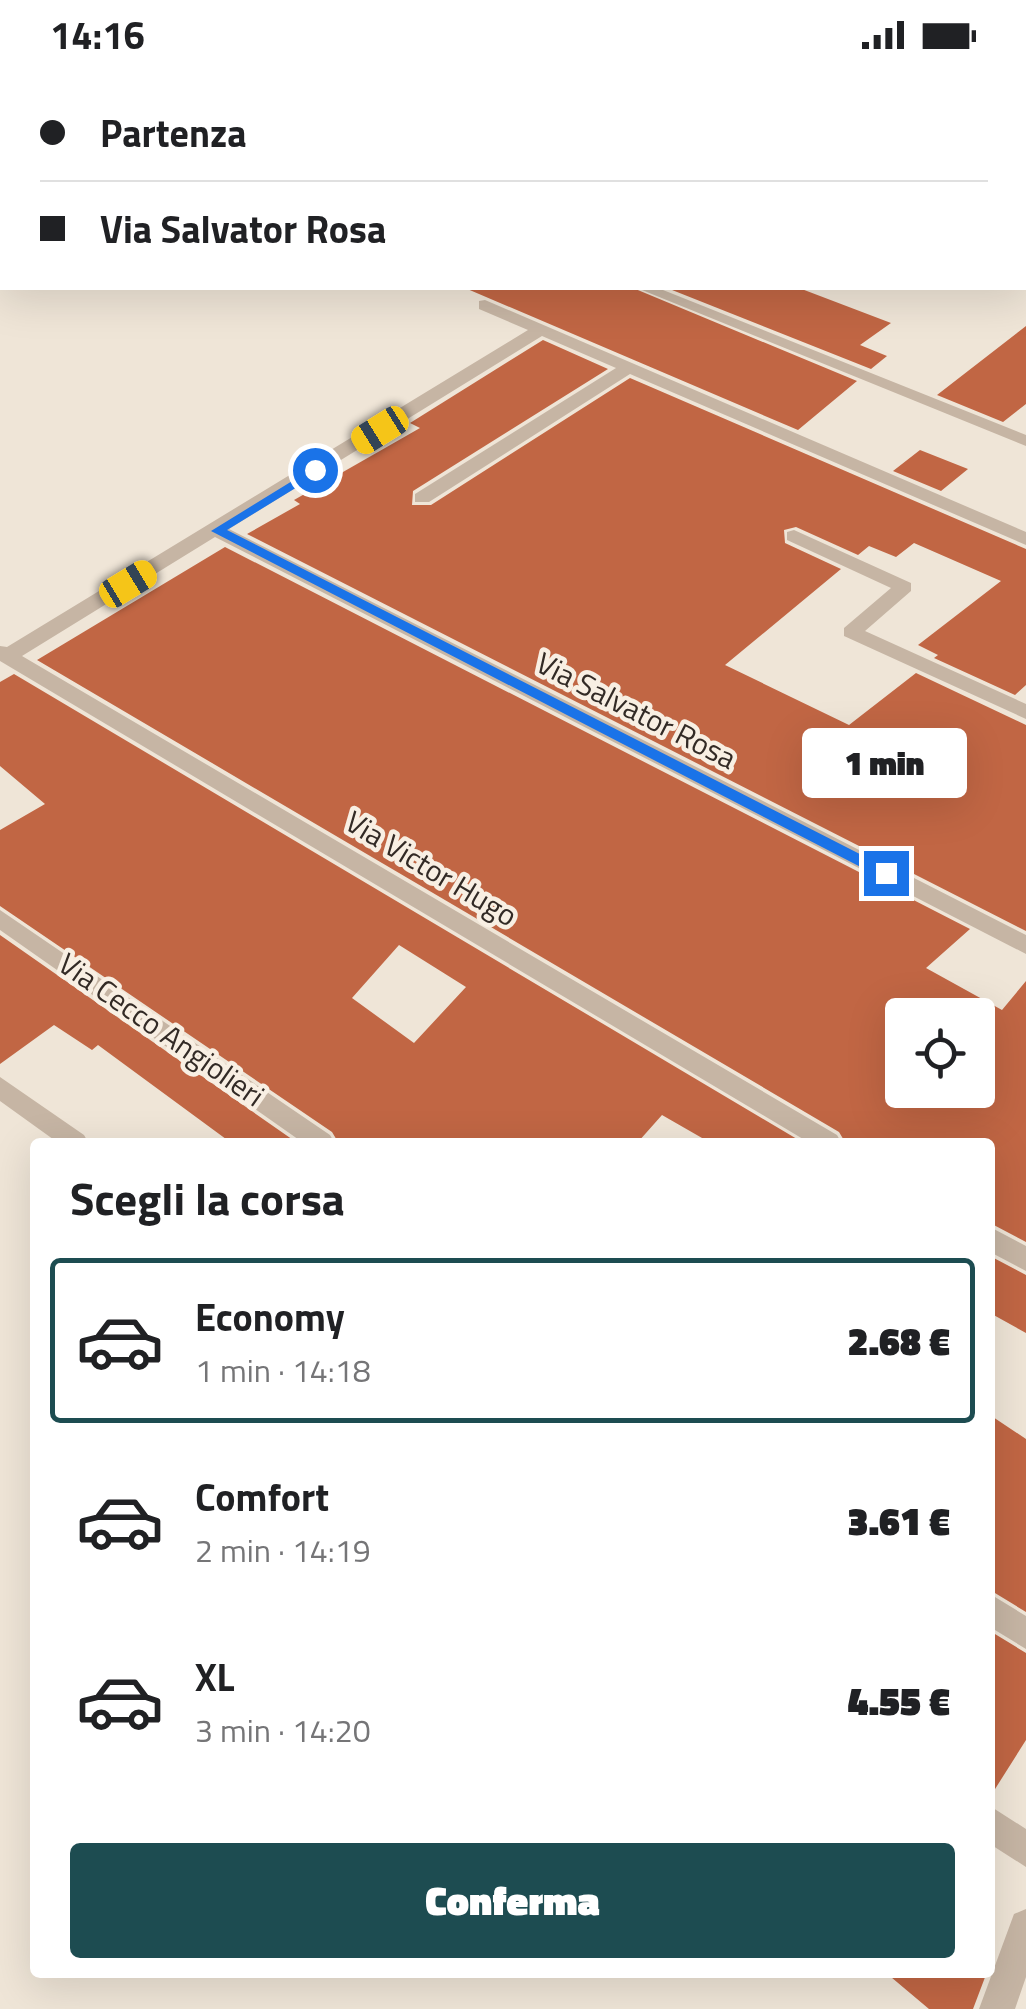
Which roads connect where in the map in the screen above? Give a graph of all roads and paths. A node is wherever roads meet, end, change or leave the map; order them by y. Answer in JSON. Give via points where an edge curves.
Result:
{"nodes":[{"id":1,"x":649,"y":290,"type":"edge"},
{"id":2,"x":485,"y":304,"type":"dead end"},
{"id":3,"x":542,"y":329,"type":"junction"},
{"id":4,"x":631,"y":366,"type":"junction"},
{"id":5,"x":1026,"y":441,"type":"edge"},
{"id":6,"x":422,"y":498,"type":"dead end"},
{"id":7,"x":218,"y":531,"type":"junction"},
{"id":8,"x":794,"y":536,"type":"dead end"},
{"id":9,"x":1026,"y":539,"type":"edge"},
{"id":10,"x":4,"y":654,"type":"edge"},
{"id":11,"x":1026,"y":712,"type":"edge"},
{"id":12,"x":0,"y":918,"type":"edge"},
{"id":13,"x":1026,"y":946,"type":"edge"},
{"id":14,"x":0,"y":1086,"type":"edge"},
{"id":15,"x":70,"y":1138,"type":"edge"},
{"id":16,"x":315,"y":1138,"type":"edge"},
{"id":17,"x":821,"y":1138,"type":"edge"},
{"id":18,"x":995,"y":1241,"type":"edge"},
{"id":19,"x":1026,"y":1260,"type":"edge"},
{"id":20,"x":995,"y":1612,"type":"edge"},
{"id":21,"x":1026,"y":1634,"type":"edge"},
{"id":22,"x":995,"y":1827,"type":"edge"},
{"id":23,"x":1026,"y":1850,"type":"edge"},
{"id":24,"x":1026,"y":1926,"type":"edge"},
{"id":25,"x":997,"y":2009,"type":"edge"}],
"edges":[{"from":1,"to":5,"type":"street"},
{"from":2,"to":3,"type":"street"},
{"from":3,"to":4,"type":"street"},
{"from":3,"to":7,"type":"street"},
{"from":4,"to":6,"type":"street"},
{"from":4,"to":9,"type":"street"},
{"from":7,"to":10,"type":"street"},
{"from":7,"to":13,"type":"street","name":"Via Salvator Rosa"},
{"from":8,"to":11,"type":"street","via":[[904,587],[851,632]]},
{"from":10,"to":17,"type":"street","name":"Via Victor Hugo"},
{"from":12,"to":16,"type":"street","name":"Via Cecco Angiolieri"},
{"from":14,"to":15,"type":"street"},
{"from":18,"to":19,"type":"street"},
{"from":20,"to":21,"type":"street"},
{"from":22,"to":23,"type":"street"},
{"from":24,"to":25,"type":"street"}]}
